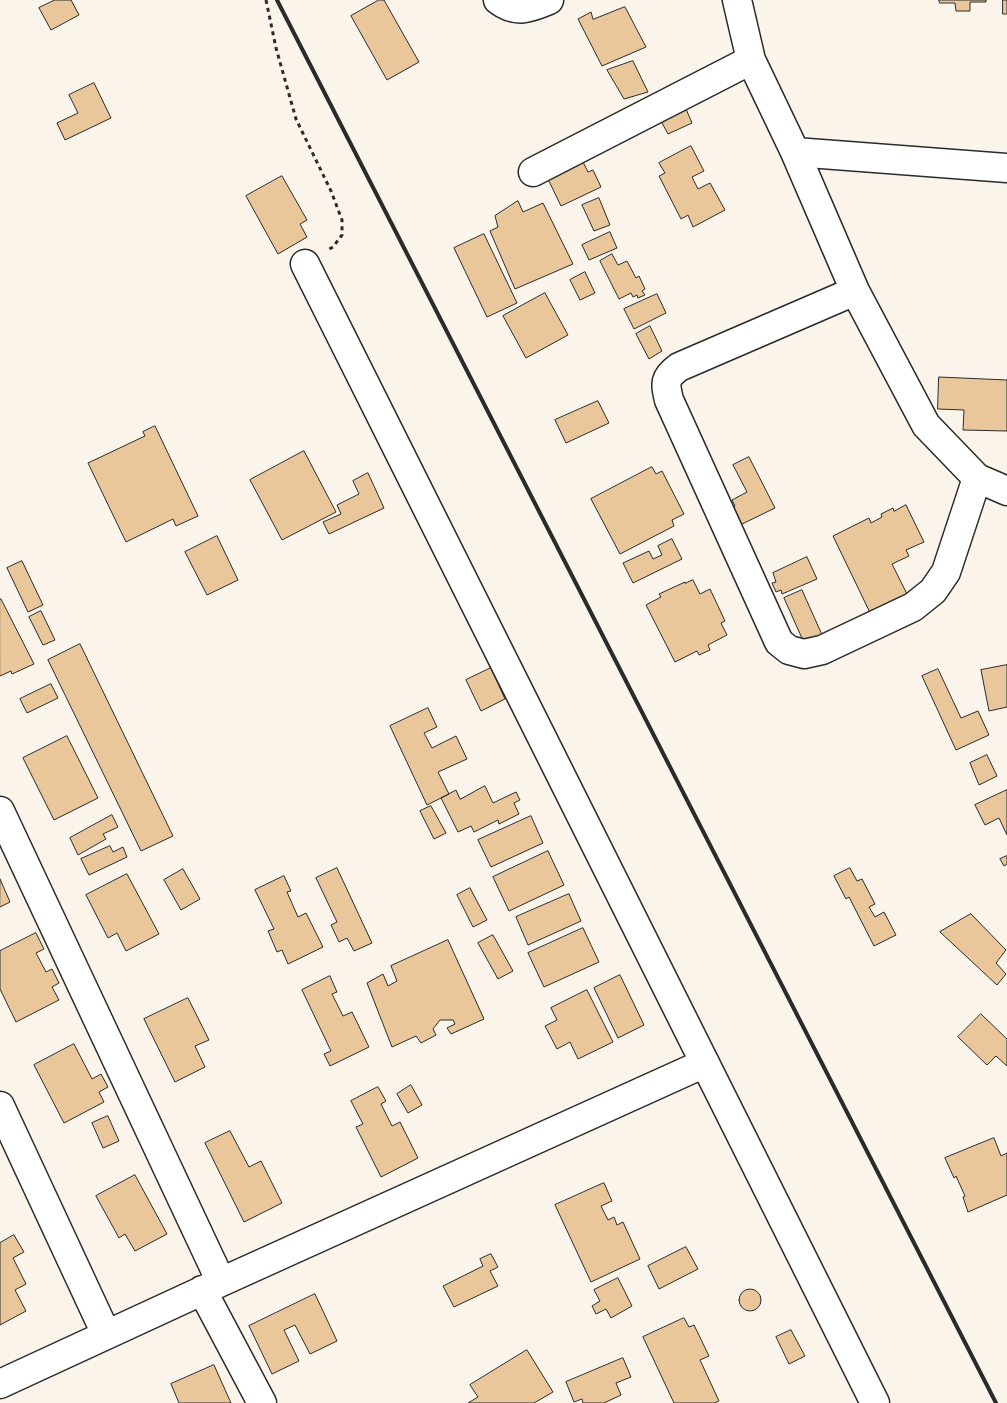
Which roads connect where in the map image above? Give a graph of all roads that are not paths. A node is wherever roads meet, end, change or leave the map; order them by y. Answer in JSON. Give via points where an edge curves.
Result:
{"nodes":[{"id":1,"x":498,"y":0,"type":"edge"},
{"id":2,"x":549,"y":0,"type":"edge"},
{"id":3,"x":737,"y":0,"type":"edge"},
{"id":4,"x":751,"y":60,"type":"junction"},
{"id":5,"x":794,"y":152,"type":"junction"},
{"id":6,"x":1007,"y":168,"type":"edge"},
{"id":7,"x":533,"y":172,"type":"dead end"},
{"id":8,"x":305,"y":264,"type":"road end"},
{"id":9,"x":855,"y":291,"type":"junction"},
{"id":10,"x":977,"y":478,"type":"junction"},
{"id":11,"x":1007,"y":491,"type":"edge"},
{"id":12,"x":0,"y":811,"type":"edge"},
{"id":13,"x":705,"y":1063,"type":"junction"},
{"id":14,"x":0,"y":1106,"type":"edge"},
{"id":15,"x":211,"y":1286,"type":"junction"},
{"id":16,"x":106,"y":1334,"type":"junction"},
{"id":17,"x":0,"y":1384,"type":"edge"},
{"id":18,"x":262,"y":1403,"type":"edge"},
{"id":19,"x":876,"y":1403,"type":"edge"}],
"edges":[{"from":1,"to":2,"type":"street","via":[[506,7],[528,9]]},
{"from":3,"to":4,"type":"street"},
{"from":4,"to":5,"type":"street"},
{"from":4,"to":7,"type":"street"},
{"from":5,"to":6,"type":"street"},
{"from":5,"to":9,"type":"street"},
{"from":8,"to":13,"type":"street"},
{"from":9,"to":10,"type":"street","via":[[926,425]]},
{"from":9,"to":10,"type":"street","via":[[679,367],[669,374],[666,385],[669,400],[779,642],[789,650],[804,654],[822,650],[913,607],[933,591],[946,572]]},
{"from":10,"to":11,"type":"street"},
{"from":12,"to":15,"type":"street"},
{"from":13,"to":15,"type":"street"},
{"from":13,"to":19,"type":"street"},
{"from":14,"to":16,"type":"street"},
{"from":15,"to":16,"type":"street"},
{"from":15,"to":18,"type":"street"},
{"from":16,"to":17,"type":"street"}]}
